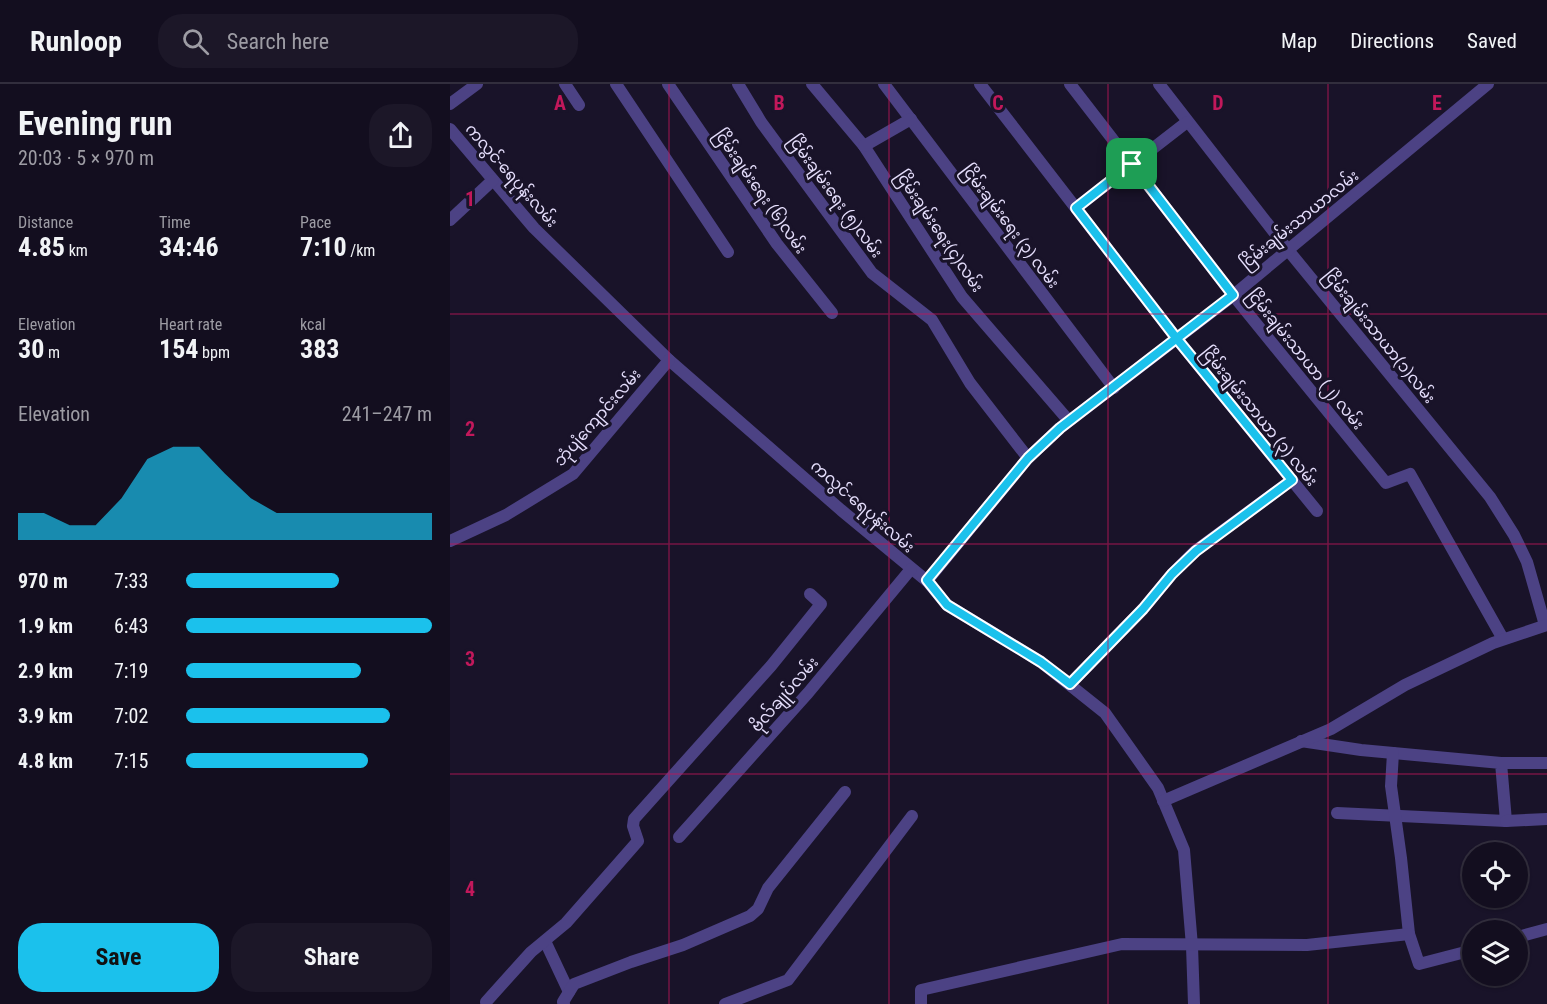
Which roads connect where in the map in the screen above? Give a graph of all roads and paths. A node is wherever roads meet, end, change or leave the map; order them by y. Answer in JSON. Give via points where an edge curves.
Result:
{"nodes":[{"id":1,"x":477,"y":84,"type":"edge"},
{"id":2,"x":565,"y":84,"type":"edge"},
{"id":3,"x":616,"y":84,"type":"edge"},
{"id":4,"x":668,"y":84,"type":"edge"},
{"id":5,"x":738,"y":84,"type":"edge"},
{"id":6,"x":812,"y":84,"type":"edge"},
{"id":7,"x":884,"y":84,"type":"edge"},
{"id":8,"x":980,"y":84,"type":"edge"},
{"id":9,"x":1070,"y":84,"type":"edge"},
{"id":10,"x":1158,"y":84,"type":"edge"},
{"id":11,"x":1488,"y":84,"type":"edge"},
{"id":12,"x":450,"y":104,"type":"edge"},
{"id":13,"x":579,"y":105,"type":"dead end"},
{"id":14,"x":911,"y":119,"type":"junction"},
{"id":15,"x":1187,"y":122,"type":"junction"},
{"id":16,"x":450,"y":129,"type":"edge"},
{"id":17,"x":864,"y":146,"type":"junction"},
{"id":18,"x":1132,"y":164,"type":"junction"},
{"id":19,"x":493,"y":180,"type":"junction"},
{"id":20,"x":1076,"y":208,"type":"junction"},
{"id":21,"x":450,"y":220,"type":"edge"},
{"id":22,"x":1288,"y":250,"type":"junction"},
{"id":23,"x":728,"y":252,"type":"dead end"},
{"id":24,"x":1233,"y":295,"type":"junction"},
{"id":25,"x":832,"y":313,"type":"dead end"},
{"id":26,"x":1177,"y":339,"type":"junction"},
{"id":27,"x":669,"y":360,"type":"junction"},
{"id":28,"x":1114,"y":388,"type":"junction"},
{"id":29,"x":1069,"y":421,"type":"junction"},
{"id":30,"x":1028,"y":458,"type":"junction"},
{"id":31,"x":1292,"y":480,"type":"junction"},
{"id":32,"x":1317,"y":511,"type":"dead end"},
{"id":33,"x":450,"y":541,"type":"edge"},
{"id":34,"x":911,"y":569,"type":"junction"},
{"id":35,"x":927,"y":580,"type":"junction"},
{"id":36,"x":810,"y":594,"type":"dead end"},
{"id":37,"x":1546,"y":625,"type":"edge"},
{"id":38,"x":1503,"y":639,"type":"junction"},
{"id":39,"x":1070,"y":684,"type":"junction"},
{"id":40,"x":1301,"y":741,"type":"junction"},
{"id":41,"x":1393,"y":753,"type":"junction"},
{"id":42,"x":1501,"y":763,"type":"junction"},
{"id":43,"x":1547,"y":763,"type":"edge"},
{"id":44,"x":845,"y":792,"type":"dead end"},
{"id":45,"x":1163,"y":801,"type":"junction"},
{"id":46,"x":1336,"y":813,"type":"dead end"},
{"id":47,"x":912,"y":816,"type":"dead end"},
{"id":48,"x":1395,"y":816,"type":"junction"},
{"id":49,"x":1547,"y":819,"type":"edge"},
{"id":50,"x":1506,"y":821,"type":"junction"},
{"id":51,"x":679,"y":837,"type":"dead end"},
{"id":52,"x":1547,"y":929,"type":"edge"},
{"id":53,"x":1408,"y":934,"type":"junction"},
{"id":54,"x":1528,"y":934,"type":"edge"},
{"id":55,"x":545,"y":940,"type":"junction"},
{"id":56,"x":1192,"y":946,"type":"junction"},
{"id":57,"x":1462,"y":953,"type":"edge"},
{"id":58,"x":569,"y":992,"type":"junction"},
{"id":59,"x":485,"y":1003,"type":"edge"},
{"id":60,"x":564,"y":1004,"type":"edge"},
{"id":61,"x":725,"y":1004,"type":"edge"},
{"id":62,"x":921,"y":1004,"type":"edge"},
{"id":63,"x":1194,"y":1004,"type":"edge"}],
"edges":[{"from":1,"to":12,"type":"street"},
{"from":2,"to":13,"type":"street"},
{"from":3,"to":23,"type":"street"},
{"from":4,"to":25,"type":"street","name":"ငြိမ်းချမ်းရေး (၆)လမ်း","via":[[777,244]]},
{"from":5,"to":30,"type":"street","name":"ငြိမ်းချမ်းရေး (၅)လမ်း","via":[[761,122],[872,273],[932,320],[970,383]]},
{"from":6,"to":17,"type":"street","name":"ငြိမ်းချမ်းရေး(၄)လမ်း"},
{"from":7,"to":14,"type":"street","name":"ငြိမ်းချမ်းရေး (၃) လမ်း"},
{"from":8,"to":20,"type":"street","name":"ငြိမ်းချမ်းသာယာ (၃) လမ်း"},
{"from":9,"to":18,"type":"street","name":"ငြိမ်းချမ်းသာယာ (၂) လမ်း"},
{"from":10,"to":15,"type":"street","name":"ငြိမ်းချမ်းသာယာ(၁)လမ်း"},
{"from":11,"to":22,"type":"street","name":"ငြိမ်းချမ်းသာယာလမ်း"},
{"from":14,"to":17,"type":"street"},
{"from":14,"to":28,"type":"street","name":"ငြိမ်းချမ်းရေး (၃) လမ်း"},
{"from":15,"to":18,"type":"street"},
{"from":15,"to":22,"type":"street","name":"ငြိမ်းချမ်းသာယာ(၁)လမ်း"},
{"from":16,"to":19,"type":"street","name":"ကလွင်-ရေပုန်းလမ်း"},
{"from":17,"to":29,"type":"street","name":"ငြိမ်းချမ်းရေး(၄)လမ်း","via":[[962,297]]},
{"from":18,"to":20,"type":"street"},
{"from":18,"to":24,"type":"street","name":"ငြိမ်းချမ်းသာယာ (၂) လမ်း"},
{"from":19,"to":21,"type":"street"},
{"from":19,"to":27,"type":"street","name":"ကလွင်-ရေပုန်းလမ်း","via":[[534,228]]},
{"from":20,"to":26,"type":"street","name":"ငြိမ်းချမ်းသာယာ (၃) လမ်း"},
{"from":22,"to":24,"type":"street","name":"ငြိမ်းချမ်းသာယာလမ်း"},
{"from":22,"to":37,"type":"street","name":"ငြိမ်းချမ်းသာယာ(၁)လမ်း","via":[[1490,497],[1527,562]]},
{"from":24,"to":26,"type":"street","name":"ငြိမ်းချမ်းသာယာလမ်း"},
{"from":24,"to":38,"type":"street","name":"ငြိမ်းချမ်းသာယာ (၂) လမ်း","via":[[1386,483],[1410,474]]},
{"from":26,"to":28,"type":"street","name":"ငြိမ်းချမ်းသာယာလမ်း"},
{"from":26,"to":31,"type":"street","name":"ငြိမ်းချမ်းသာယာ (၃) လမ်း"},
{"from":27,"to":33,"type":"street","name":"ဘုံပျံကျောင်းလမ်း","via":[[573,474],[506,515]]},
{"from":27,"to":34,"type":"street","name":"ကလွင်-ရေပုန်းလမ်း"},
{"from":28,"to":29,"type":"street","name":"ငြိမ်းချမ်းသာယာလမ်း"},
{"from":29,"to":30,"type":"street","name":"ငြိမ်းချမ်းသာယာလမ်း"},
{"from":30,"to":35,"type":"street","name":"ငြိမ်းချမ်းသာယာလမ်း"},
{"from":31,"to":32,"type":"street","name":"ငြိမ်းချမ်းသာယာ (၃) လမ်း"},
{"from":31,"to":39,"type":"street","via":[[1196,551]]},
{"from":34,"to":35,"type":"street","name":"ကလွင်-ရေပုန်းလမ်း"},
{"from":34,"to":51,"type":"street","name":"ဗိုလ်ချုပ်လမ်း","via":[[808,693]]},
{"from":35,"to":39,"type":"street","name":"ကလွင်-ရေပုန်းလမ်း","via":[[947,605]]},
{"from":36,"to":55,"type":"street","via":[[821,604],[634,819],[638,841],[566,923]]},
{"from":37,"to":38,"type":"street"},
{"from":38,"to":40,"type":"street"},
{"from":39,"to":45,"type":"street","name":"ကလွင်-ရေပုန်းလမ်း","via":[[1105,713]]},
{"from":40,"to":41,"type":"street"},
{"from":40,"to":45,"type":"street"},
{"from":41,"to":42,"type":"street"},
{"from":41,"to":48,"type":"street","via":[[1391,786]]},
{"from":42,"to":43,"type":"street"},
{"from":42,"to":50,"type":"street"},
{"from":44,"to":58,"type":"street","via":[[750,916],[574,984]]},
{"from":45,"to":56,"type":"street","name":"ကလွင်-ရေပုန်းလမ်း","via":[[1184,850]]},
{"from":46,"to":48,"type":"street"},
{"from":47,"to":61,"type":"street","via":[[788,980]]},
{"from":48,"to":50,"type":"street"},
{"from":48,"to":53,"type":"street"},
{"from":49,"to":50,"type":"street"},
{"from":52,"to":54,"type":"street"},
{"from":53,"to":56,"type":"street","via":[[1307,945]]},
{"from":53,"to":57,"type":"street","via":[[1419,964]]},
{"from":55,"to":58,"type":"street"},
{"from":55,"to":59,"type":"street"},
{"from":56,"to":62,"type":"street","via":[[1122,944],[921,990]]},
{"from":56,"to":63,"type":"street","name":"ကလွင်-ရေပုန်းလမ်း"},
{"from":58,"to":60,"type":"street"}]}
